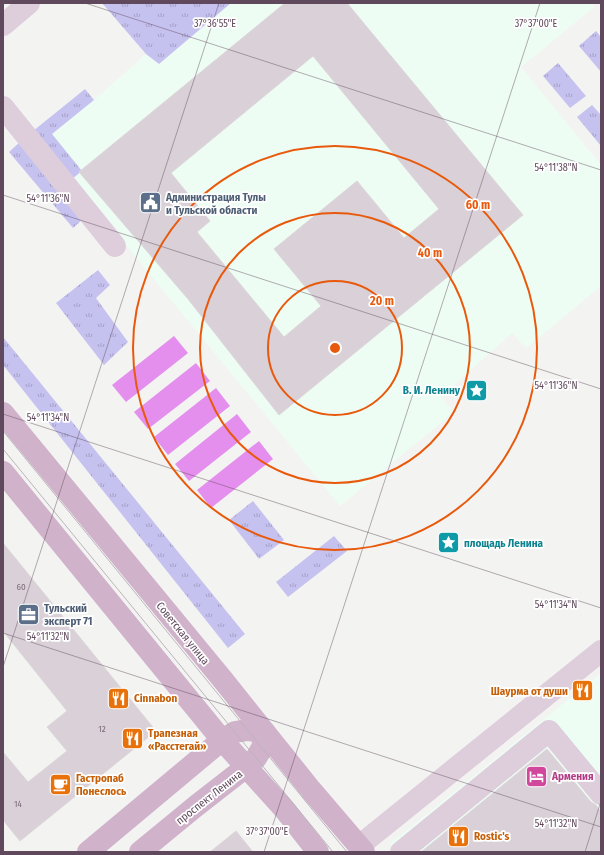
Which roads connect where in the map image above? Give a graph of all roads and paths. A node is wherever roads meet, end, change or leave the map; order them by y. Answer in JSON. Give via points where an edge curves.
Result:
{"nodes":[{"id":1,"x":29,"y":3,"type":"edge"},
{"id":2,"x":3,"y":24,"type":"edge"},
{"id":3,"x":3,"y":107,"type":"edge"},
{"id":4,"x":115,"y":246,"type":"dead end"},
{"id":5,"x":3,"y":413,"type":"edge"},
{"id":6,"x":3,"y":472,"type":"edge"},
{"id":7,"x":601,"y":651,"type":"edge"},
{"id":8,"x":264,"y":733,"type":"junction"},
{"id":9,"x":222,"y":740,"type":"junction"},
{"id":10,"x":246,"y":767,"type":"junction"},
{"id":11,"x":601,"y":794,"type":"edge"},
{"id":12,"x":362,"y":849,"type":"edge"},
{"id":13,"x":88,"y":852,"type":"edge"},
{"id":14,"x":140,"y":852,"type":"edge"},
{"id":15,"x":318,"y":852,"type":"edge"},
{"id":16,"x":401,"y":852,"type":"edge"}],
"edges":[{"from":1,"to":2,"type":"street"},
{"from":3,"to":4,"type":"street"},
{"from":5,"to":8,"type":"main road","name":"Советская улица"},
{"from":6,"to":9,"type":"main road"},
{"from":7,"to":12,"type":"street"},
{"from":8,"to":9,"type":"main road","via":[[248,730],[235,732]]},
{"from":8,"to":10,"type":"main road","name":"проспект Ленина","via":[[262,748]]},
{"from":8,"to":12,"type":"main road","name":"Советская улица"},
{"from":9,"to":10,"type":"main road"},
{"from":9,"to":13,"type":"main road"},
{"from":10,"to":14,"type":"main road","name":"проспект Ленина"},
{"from":10,"to":15,"type":"main road"},
{"from":11,"to":16,"type":"street","via":[[549,731]]}]}
